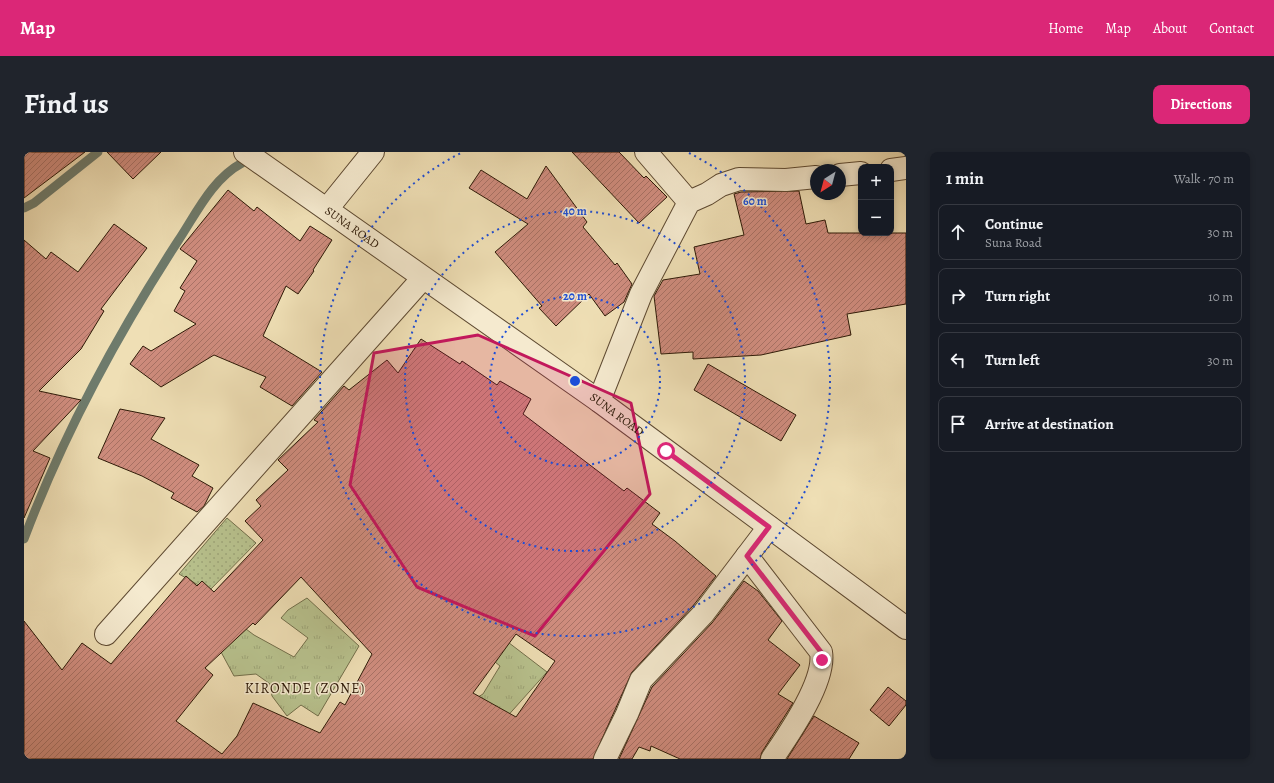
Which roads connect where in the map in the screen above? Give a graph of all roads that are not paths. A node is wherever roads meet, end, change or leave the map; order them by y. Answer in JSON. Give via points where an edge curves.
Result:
{"nodes":[{"id":1,"x":245,"y":152,"type":"edge"},
{"id":2,"x":373,"y":152,"type":"edge"},
{"id":3,"x":646,"y":152,"type":"edge"},
{"id":4,"x":906,"y":168,"type":"edge"},
{"id":5,"x":894,"y":170,"type":"edge"},
{"id":6,"x":858,"y":173,"type":"edge"},
{"id":7,"x":846,"y":174,"type":"edge"},
{"id":8,"x":810,"y":178,"type":"edge"},
{"id":9,"x":689,"y":202,"type":"junction"},
{"id":10,"x":327,"y":209,"type":"junction"},
{"id":11,"x":423,"y":278,"type":"junction"},
{"id":12,"x":599,"y":401,"type":"junction"},
{"id":13,"x":769,"y":527,"type":"junction"},
{"id":14,"x":747,"y":556,"type":"junction"},
{"id":15,"x":906,"y":628,"type":"edge"},
{"id":16,"x":106,"y":634,"type":"dead end"},
{"id":17,"x":605,"y":759,"type":"edge"},
{"id":18,"x":772,"y":759,"type":"edge"}],
"edges":[{"from":1,"to":10,"type":"street","name":"SUNA ROAD"},
{"from":2,"to":10,"type":"street"},
{"from":3,"to":9,"type":"street"},
{"from":4,"to":5,"type":"street"},
{"from":6,"to":7,"type":"street"},
{"from":8,"to":9,"type":"street","via":[[739,179],[721,185]]},
{"from":9,"to":12,"type":"street","via":[[641,294]]},
{"from":10,"to":11,"type":"street","name":"SUNA ROAD"},
{"from":11,"to":12,"type":"street","name":"SUNA ROAD"},
{"from":11,"to":16,"type":"street"},
{"from":12,"to":13,"type":"street","name":"SUNA ROAD"},
{"from":13,"to":14,"type":"street"},
{"from":13,"to":15,"type":"street","name":"SUNA ROAD"},
{"from":14,"to":17,"type":"street","via":[[703,614],[641,680]]},
{"from":14,"to":18,"type":"street","via":[[821,652],[822,660],[820,672],[798,720]]}]}
